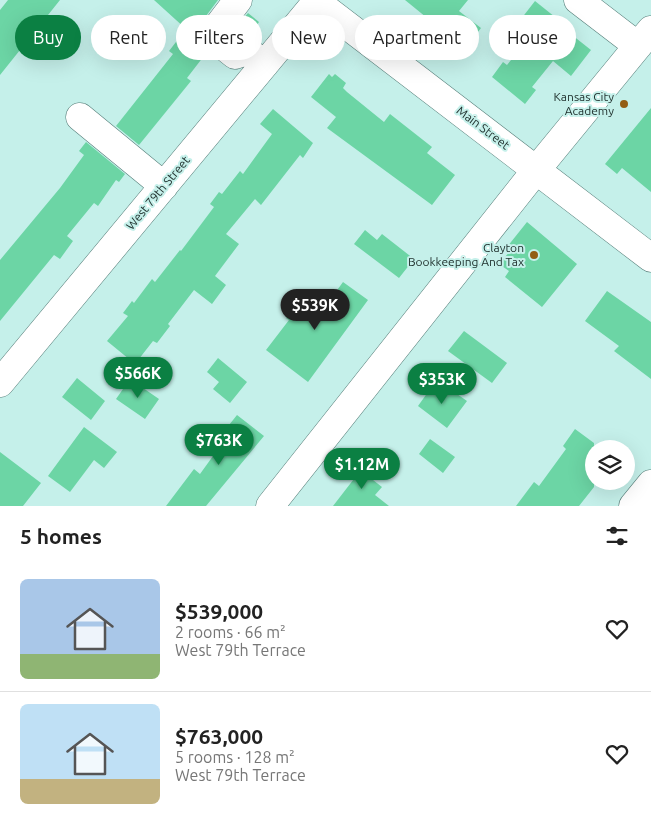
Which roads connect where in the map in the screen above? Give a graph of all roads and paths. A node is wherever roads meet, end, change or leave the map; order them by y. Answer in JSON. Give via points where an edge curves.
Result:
{"nodes":[{"id":1,"x":238,"y":0,"type":"edge"},
{"id":2,"x":578,"y":0,"type":"edge"},
{"id":3,"x":316,"y":1,"type":"edge"},
{"id":4,"x":644,"y":38,"type":"edge"},
{"id":5,"x":265,"y":64,"type":"junction"},
{"id":6,"x":80,"y":117,"type":"dead end"},
{"id":7,"x":537,"y":170,"type":"junction"},
{"id":8,"x":164,"y":186,"type":"junction"},
{"id":9,"x":651,"y":258,"type":"edge"},
{"id":10,"x":0,"y":383,"type":"edge"},
{"id":11,"x":651,"y":484,"type":"edge"},
{"id":12,"x":270,"y":506,"type":"edge"},
{"id":13,"x":633,"y":506,"type":"edge"}],
"edges":[{"from":1,"to":5,"type":"street","via":[[215,30],[215,39],[235,55],[247,51]]},
{"from":2,"to":4,"type":"street"},
{"from":3,"to":5,"type":"street","name":"West 79th Street"},
{"from":3,"to":7,"type":"street","name":"Main Street"},
{"from":4,"to":7,"type":"street"},
{"from":5,"to":8,"type":"street","name":"West 79th Street"},
{"from":6,"to":8,"type":"street"},
{"from":7,"to":9,"type":"street","name":"Main Street"},
{"from":7,"to":12,"type":"street"},
{"from":8,"to":10,"type":"street","name":"West 79th Street"},
{"from":11,"to":13,"type":"street"}]}
